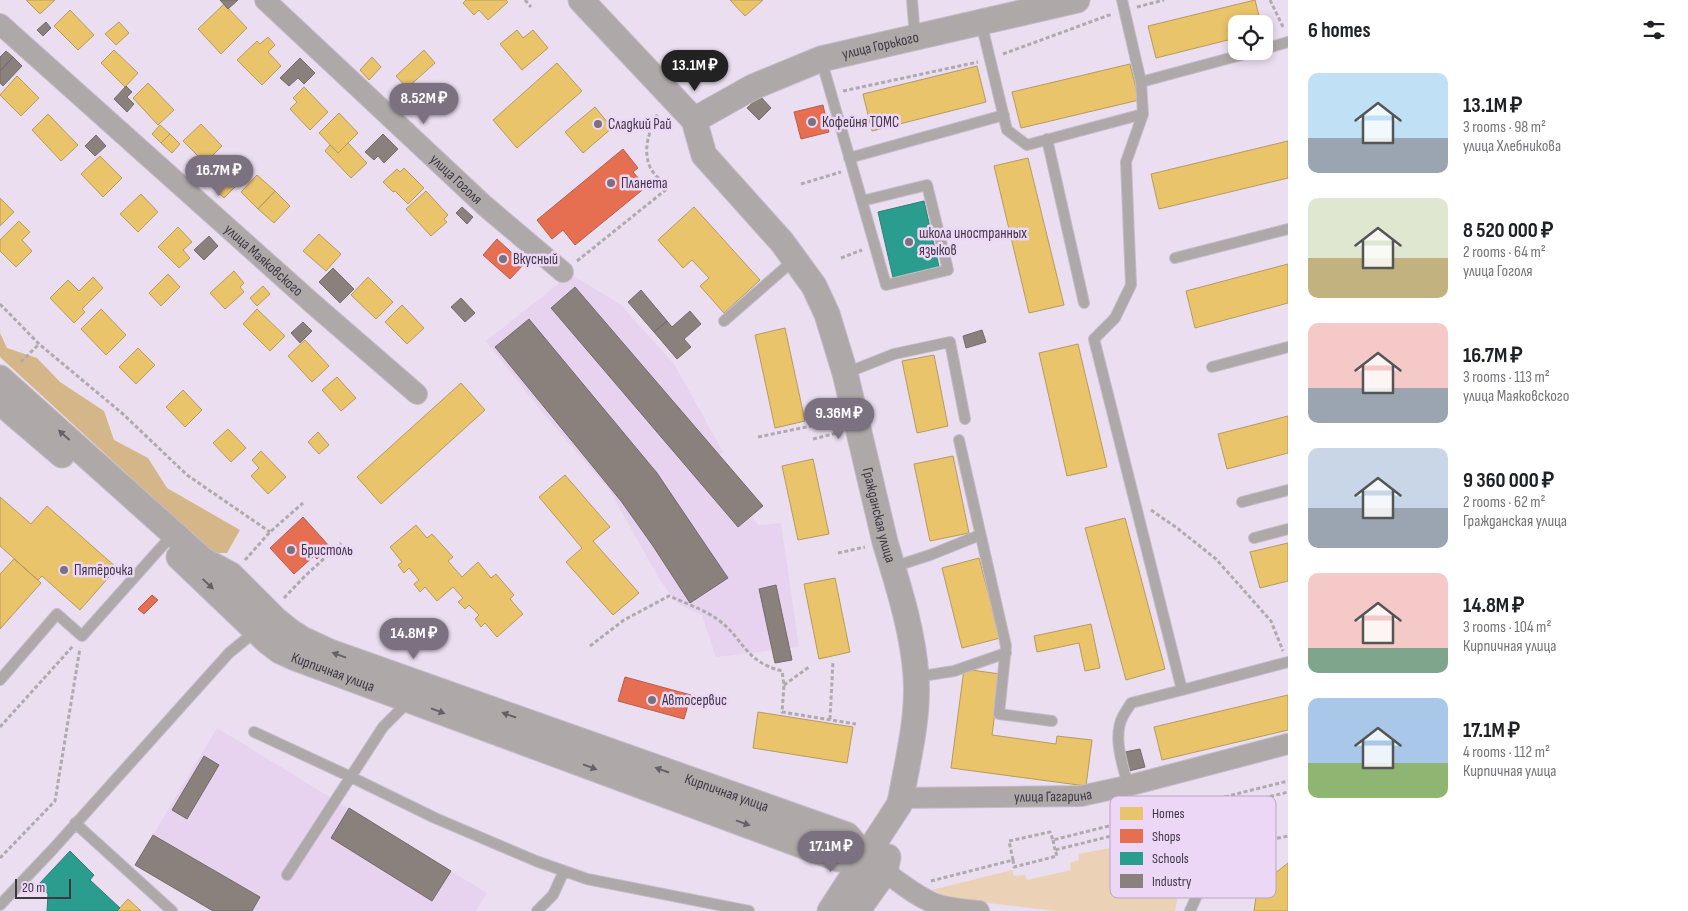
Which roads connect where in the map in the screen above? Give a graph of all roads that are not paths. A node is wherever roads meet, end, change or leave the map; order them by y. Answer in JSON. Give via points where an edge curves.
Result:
{"nodes":[{"id":1,"x":265,"y":0,"type":"edge"},
{"id":2,"x":581,"y":0,"type":"edge"},
{"id":3,"x":912,"y":0,"type":"edge"},
{"id":4,"x":1077,"y":0,"type":"edge"},
{"id":5,"x":1122,"y":0,"type":"edge"},
{"id":6,"x":981,"y":22,"type":"junction"},
{"id":7,"x":0,"y":24,"type":"edge"},
{"id":8,"x":915,"y":37,"type":"junction"},
{"id":9,"x":1288,"y":42,"type":"edge"},
{"id":10,"x":1273,"y":46,"type":"edge"},
{"id":11,"x":821,"y":59,"type":"junction"},
{"id":12,"x":1228,"y":59,"type":"edge"},
{"id":13,"x":1141,"y":82,"type":"junction"},
{"id":14,"x":1143,"y":114,"type":"junction"},
{"id":15,"x":1004,"y":115,"type":"junction"},
{"id":16,"x":694,"y":120,"type":"junction"},
{"id":17,"x":1048,"y":139,"type":"junction"},
{"id":18,"x":850,"y":163,"type":"junction"},
{"id":19,"x":862,"y":201,"type":"junction"},
{"id":20,"x":1288,"y":229,"type":"edge"},
{"id":21,"x":1175,"y":258,"type":"dead end"},
{"id":22,"x":795,"y":259,"type":"junction"},
{"id":23,"x":563,"y":272,"type":"road end"},
{"id":24,"x":1084,"y":303,"type":"dead end"},
{"id":25,"x":724,"y":322,"type":"dead end"},
{"id":26,"x":1288,"y":347,"type":"edge"},
{"id":27,"x":1212,"y":367,"type":"dead end"},
{"id":28,"x":845,"y":373,"type":"junction"},
{"id":29,"x":0,"y":378,"type":"edge"},
{"id":30,"x":417,"y":394,"type":"dead end"},
{"id":31,"x":0,"y":402,"type":"edge"},
{"id":32,"x":964,"y":419,"type":"dead end"},
{"id":33,"x":958,"y":440,"type":"dead end"},
{"id":34,"x":1288,"y":490,"type":"edge"},
{"id":35,"x":1242,"y":502,"type":"dead end"},
{"id":36,"x":1288,"y":529,"type":"edge"},
{"id":37,"x":980,"y":535,"type":"junction"},
{"id":38,"x":1254,"y":538,"type":"dead end"},
{"id":39,"x":169,"y":539,"type":"junction"},
{"id":40,"x":893,"y":567,"type":"junction"},
{"id":41,"x":263,"y":622,"type":"junction"},
{"id":42,"x":1006,"y":653,"type":"junction"},
{"id":43,"x":1288,"y":662,"type":"edge"},
{"id":44,"x":916,"y":677,"type":"junction"},
{"id":45,"x":0,"y":680,"type":"edge"},
{"id":46,"x":1182,"y":690,"type":"junction"},
{"id":47,"x":409,"y":701,"type":"junction"},
{"id":48,"x":1052,"y":721,"type":"dead end"},
{"id":49,"x":254,"y":732,"type":"dead end"},
{"id":50,"x":1288,"y":744,"type":"edge"},
{"id":51,"x":351,"y":777,"type":"junction"},
{"id":52,"x":1128,"y":786,"type":"junction"},
{"id":53,"x":900,"y":802,"type":"junction"},
{"id":54,"x":76,"y":823,"type":"junction"},
{"id":55,"x":865,"y":856,"type":"junction"},
{"id":56,"x":564,"y":871,"type":"junction"},
{"id":57,"x":885,"y":872,"type":"junction"},
{"id":58,"x":287,"y":875,"type":"dead end"},
{"id":59,"x":1196,"y":898,"type":"edge"},
{"id":60,"x":0,"y":904,"type":"edge"},
{"id":61,"x":172,"y":911,"type":"edge"},
{"id":62,"x":537,"y":911,"type":"edge"},
{"id":63,"x":750,"y":911,"type":"edge"},
{"id":64,"x":830,"y":911,"type":"edge"},
{"id":65,"x":857,"y":911,"type":"edge"},
{"id":66,"x":979,"y":911,"type":"edge"},
{"id":67,"x":1190,"y":911,"type":"edge"}],
"edges":[{"from":1,"to":23,"type":"street","name":"улица Гоголя","via":[[485,206]]},
{"from":2,"to":16,"type":"street"},
{"from":3,"to":8,"type":"lane"},
{"from":4,"to":6,"type":"street","name":"улица Горького"},
{"from":5,"to":13,"type":"lane"},
{"from":6,"to":8,"type":"street","name":"улица Горького"},
{"from":6,"to":15,"type":"lane"},
{"from":7,"to":30,"type":"street","name":"улица Маяковского"},
{"from":8,"to":11,"type":"street","name":"улица Горького"},
{"from":9,"to":10,"type":"lane"},
{"from":11,"to":16,"type":"street","name":"улица Горького","via":[[753,87]]},
{"from":11,"to":18,"type":"lane"},
{"from":12,"to":13,"type":"lane"},
{"from":13,"to":14,"type":"lane"},
{"from":14,"to":17,"type":"lane"},
{"from":14,"to":46,"type":"lane","via":[[1126,162],[1131,285],[1115,318],[1094,339]]},
{"from":15,"to":17,"type":"lane","via":[[1007,130],[1027,145]]},
{"from":15,"to":18,"type":"lane"},
{"from":16,"to":22,"type":"street","name":"Гражданская улица","via":[[704,155]]},
{"from":17,"to":24,"type":"lane"},
{"from":18,"to":19,"type":"lane"},
{"from":19,"to":19,"type":"lane","via":[[927,185],[948,270],[886,285]]},
{"from":20,"to":21,"type":"lane"},
{"from":22,"to":25,"type":"lane"},
{"from":22,"to":28,"type":"street","name":"Гражданская улица","via":[[824,307]]},
{"from":26,"to":27,"type":"lane"},
{"from":28,"to":32,"type":"lane","via":[[894,354],[950,342]]},
{"from":28,"to":40,"type":"street","name":"Гражданская улица"},
{"from":39,"to":29,"type":"street","name":"Кирпичная улица","one_way":true},
{"from":31,"to":39,"type":"street","name":"Кирпичная улица"},
{"from":33,"to":37,"type":"lane"},
{"from":34,"to":35,"type":"lane"},
{"from":36,"to":38,"type":"lane"},
{"from":37,"to":40,"type":"lane"},
{"from":37,"to":42,"type":"lane"},
{"from":39,"to":41,"type":"street","name":"Кирпичная улица"},
{"from":39,"to":45,"type":"lane","via":[[82,636],[57,614]]},
{"from":40,"to":44,"type":"street","name":"Гражданская улица"},
{"from":41,"to":47,"type":"street","name":"Кирпичная улица","via":[[280,651]]},
{"from":41,"to":54,"type":"lane","via":[[229,653]]},
{"from":55,"to":41,"type":"street","name":"Кирпичная улица","one_way":true,"via":[[847,835],[330,652]]},
{"from":42,"to":44,"type":"lane","via":[[954,671]]},
{"from":42,"to":48,"type":"lane","via":[[999,714]]},
{"from":43,"to":46,"type":"lane"},
{"from":44,"to":53,"type":"street","name":"Гражданская улица","via":[[911,742]]},
{"from":46,"to":52,"type":"lane","via":[[1131,703],[1122,718],[1118,732]]},
{"from":47,"to":51,"type":"lane","via":[[383,728]]},
{"from":47,"to":55,"type":"street","name":"Кирпичная улица","one_way":true,"via":[[839,859]]},
{"from":49,"to":51,"type":"lane"},
{"from":50,"to":52,"type":"street","name":"улица Гагарина"},
{"from":51,"to":56,"type":"lane","via":[[435,818]]},
{"from":51,"to":58,"type":"lane"},
{"from":52,"to":53,"type":"street","name":"улица Гагарина","via":[[1081,796]]},
{"from":53,"to":55,"type":"street","name":"Гражданская улица"},
{"from":53,"to":57,"type":"street"},
{"from":54,"to":60,"type":"lane"},
{"from":54,"to":61,"type":"lane"},
{"from":55,"to":57,"type":"street"},
{"from":55,"to":64,"type":"street","name":"Гражданская улица"},
{"from":56,"to":62,"type":"lane","via":[[553,895]]},
{"from":56,"to":63,"type":"lane","via":[[587,879]]},
{"from":57,"to":65,"type":"street"},
{"from":57,"to":66,"type":"street","via":[[936,904]]},
{"from":59,"to":67,"type":"lane"}]}
